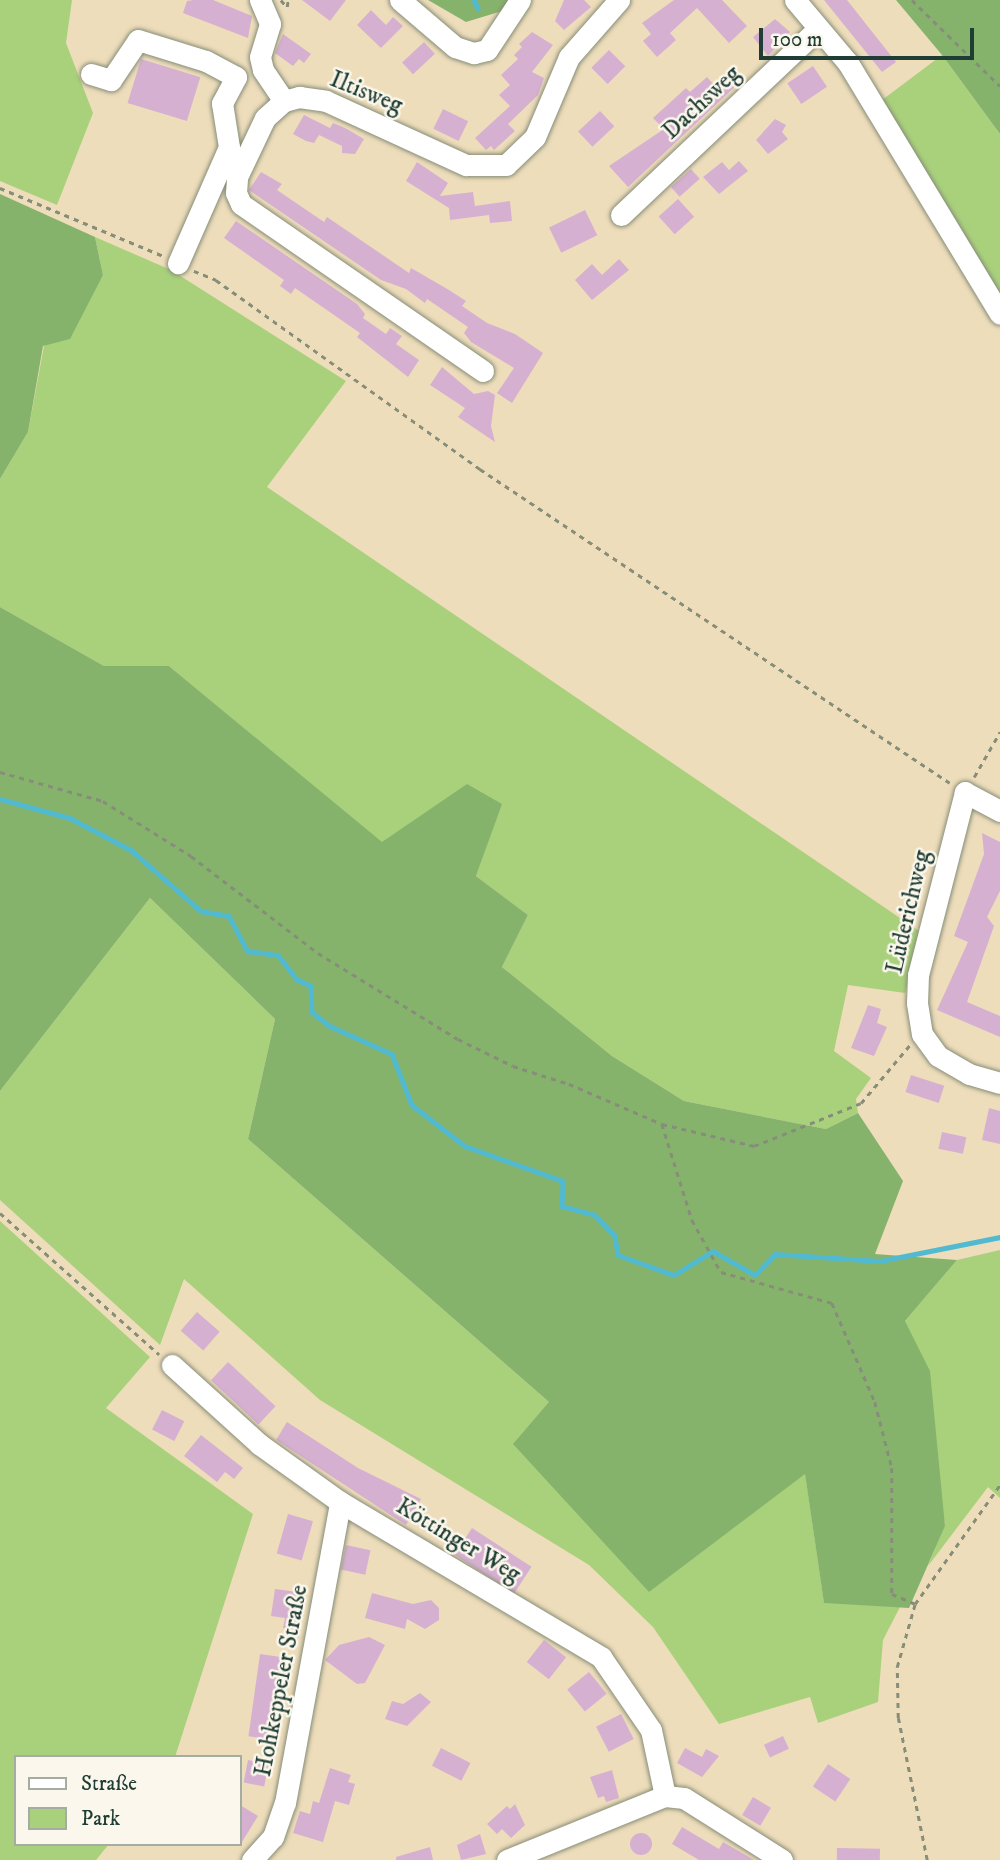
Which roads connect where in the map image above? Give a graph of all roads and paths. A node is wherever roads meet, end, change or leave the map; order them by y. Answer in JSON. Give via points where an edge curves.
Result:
{"nodes":[{"id":1,"x":260,"y":0,"type":"edge"},
{"id":2,"x":281,"y":0,"type":"edge"},
{"id":3,"x":288,"y":0,"type":"edge"},
{"id":4,"x":400,"y":0,"type":"edge"},
{"id":5,"x":520,"y":0,"type":"edge"},
{"id":6,"x":619,"y":0,"type":"edge"},
{"id":7,"x":795,"y":0,"type":"edge"},
{"id":8,"x":912,"y":0,"type":"edge"},
{"id":9,"x":818,"y":29,"type":"junction"},
{"id":10,"x":91,"y":74,"type":"dead end"},
{"id":11,"x":236,"y":77,"type":"junction"},
{"id":12,"x":1000,"y":86,"type":"edge"},
{"id":13,"x":284,"y":101,"type":"junction"},
{"id":14,"x":0,"y":188,"type":"edge"},
{"id":15,"x":621,"y":215,"type":"dead end"},
{"id":16,"x":178,"y":262,"type":"junction"},
{"id":17,"x":1000,"y":314,"type":"edge"},
{"id":18,"x":483,"y":370,"type":"dead end"},
{"id":19,"x":1000,"y":732,"type":"edge"},
{"id":20,"x":0,"y":772,"type":"edge"},
{"id":21,"x":965,"y":792,"type":"junction"},
{"id":22,"x":1000,"y":811,"type":"edge"},
{"id":23,"x":922,"y":1034,"type":"junction"},
{"id":24,"x":1000,"y":1083,"type":"edge"},
{"id":25,"x":662,"y":1124,"type":"junction"},
{"id":26,"x":0,"y":1213,"type":"edge"},
{"id":27,"x":172,"y":1365,"type":"joint"},
{"id":28,"x":1000,"y":1485,"type":"edge"},
{"id":29,"x":340,"y":1502,"type":"junction"},
{"id":30,"x":915,"y":1604,"type":"junction"},
{"id":31,"x":664,"y":1796,"type":"junction"},
{"id":32,"x":252,"y":1860,"type":"edge"},
{"id":33,"x":507,"y":1860,"type":"edge"},
{"id":34,"x":782,"y":1860,"type":"edge"},
{"id":35,"x":927,"y":1860,"type":"edge"}],
"edges":[{"from":1,"to":13,"type":"street","via":[[270,24],[260,57],[263,70]]},
{"from":2,"to":3,"type":"path","via":[[287,7]]},
{"from":4,"to":5,"type":"street","via":[[456,47],[474,53],[487,50]]},
{"from":6,"to":13,"type":"street","name":"Iltisweg","via":[[569,57],[535,137],[506,165],[466,165],[326,101],[299,97]]},
{"from":7,"to":9,"type":"street"},
{"from":8,"to":12,"type":"path"},
{"from":9,"to":15,"type":"street","name":"Dachsweg"},
{"from":9,"to":17,"type":"street","via":[[848,63]]},
{"from":10,"to":11,"type":"street","via":[[111,80],[138,40],[206,61]]},
{"from":11,"to":13,"type":"street"},
{"from":11,"to":16,"type":"street","via":[[222,103],[229,147]]},
{"from":13,"to":18,"type":"street","via":[[265,118],[237,177],[241,204]]},
{"from":14,"to":16,"type":"path"},
{"from":16,"to":21,"type":"path","via":[[216,280],[480,469]]},
{"from":19,"to":21,"type":"path"},
{"from":20,"to":25,"type":"path","via":[[103,801],[191,856],[318,953],[458,1039],[513,1066],[569,1084]]},
{"from":21,"to":22,"type":"street"},
{"from":21,"to":23,"type":"street","name":"Lüderichweg","via":[[918,975]]},
{"from":23,"to":24,"type":"street","via":[[938,1056],[969,1074]]},
{"from":23,"to":25,"type":"path","via":[[899,1054],[861,1103],[754,1146]]},
{"from":25,"to":30,"type":"path","via":[[692,1220],[721,1272],[832,1303],[875,1402],[892,1468],[892,1594]]},
{"from":26,"to":27,"type":"path"},
{"from":27,"to":29,"type":"street","name":"Köttinger Weg","via":[[259,1444]]},
{"from":28,"to":30,"type":"path"},
{"from":29,"to":31,"type":"street","name":"Köttinger Weg","via":[[601,1657],[651,1730]]},
{"from":29,"to":32,"type":"street","name":"Hohkeppeler Straße","via":[[285,1804],[273,1837]]},
{"from":30,"to":35,"type":"path","via":[[897,1667],[898,1718]]},
{"from":31,"to":33,"type":"street"},
{"from":31,"to":34,"type":"street","via":[[684,1798]]}]}
